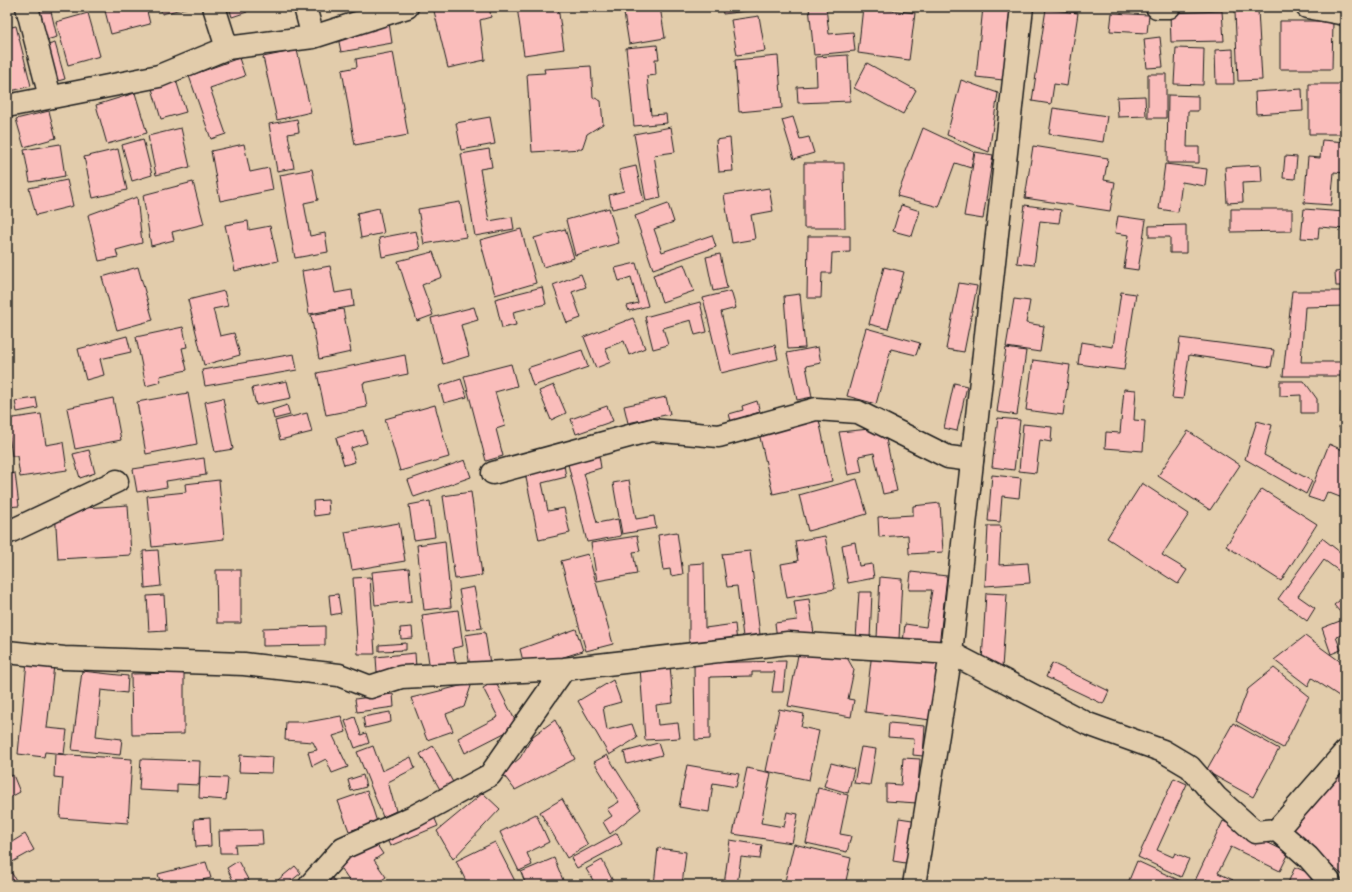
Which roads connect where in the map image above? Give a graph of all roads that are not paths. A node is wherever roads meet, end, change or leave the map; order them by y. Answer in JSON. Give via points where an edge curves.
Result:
{"nodes":[{"id":1,"x":27,"y":7,"type":"edge"},
{"id":2,"x":214,"y":7,"type":"edge"},
{"id":3,"x":305,"y":7,"type":"edge"},
{"id":4,"x":407,"y":7,"type":"edge"},
{"id":5,"x":1022,"y":7,"type":"edge"},
{"id":6,"x":1157,"y":7,"type":"edge"},
{"id":7,"x":1169,"y":7,"type":"edge"},
{"id":8,"x":1306,"y":7,"type":"edge"},
{"id":9,"x":1345,"y":14,"type":"edge"},
{"id":10,"x":313,"y":37,"type":"junction"},
{"id":11,"x":227,"y":48,"type":"junction"},
{"id":12,"x":50,"y":97,"type":"junction"},
{"id":13,"x":7,"y":106,"type":"edge"},
{"id":14,"x":972,"y":460,"type":"junction"},
{"id":15,"x":493,"y":473,"type":"dead end"},
{"id":16,"x":117,"y":481,"type":"dead end"},
{"id":17,"x":7,"y":533,"type":"edge"},
{"id":18,"x":7,"y":652,"type":"edge"},
{"id":19,"x":951,"y":652,"type":"junction"},
{"id":20,"x":564,"y":669,"type":"junction"},
{"id":21,"x":1345,"y":752,"type":"edge"},
{"id":22,"x":1277,"y":830,"type":"junction"},
{"id":23,"x":310,"y":885,"type":"edge"},
{"id":24,"x":914,"y":885,"type":"edge"},
{"id":25,"x":1330,"y":885,"type":"edge"}],
"edges":[{"from":1,"to":12,"type":"street"},
{"from":2,"to":11,"type":"street"},
{"from":3,"to":10,"type":"street"},
{"from":4,"to":10,"type":"street"},
{"from":5,"to":14,"type":"street"},
{"from":6,"to":7,"type":"street"},
{"from":8,"to":9,"type":"street"},
{"from":10,"to":11,"type":"street"},
{"from":11,"to":12,"type":"street","via":[[159,76]]},
{"from":12,"to":13,"type":"street"},
{"from":14,"to":15,"type":"street","via":[[948,457],[858,412],[816,409],[719,436],[651,430]]},
{"from":14,"to":19,"type":"street"},
{"from":16,"to":17,"type":"street"},
{"from":18,"to":20,"type":"street","via":[[64,658],[244,664],[339,675],[370,687],[401,677]]},
{"from":19,"to":20,"type":"street","via":[[788,643]]},
{"from":19,"to":22,"type":"street","via":[[1088,724],[1162,751],[1190,767],[1216,797],[1255,832]]},
{"from":19,"to":24,"type":"street"},
{"from":20,"to":23,"type":"street","via":[[490,775],[413,816],[343,848]]},
{"from":21,"to":22,"type":"street"},
{"from":22,"to":25,"type":"street","via":[[1308,857]]}]}
